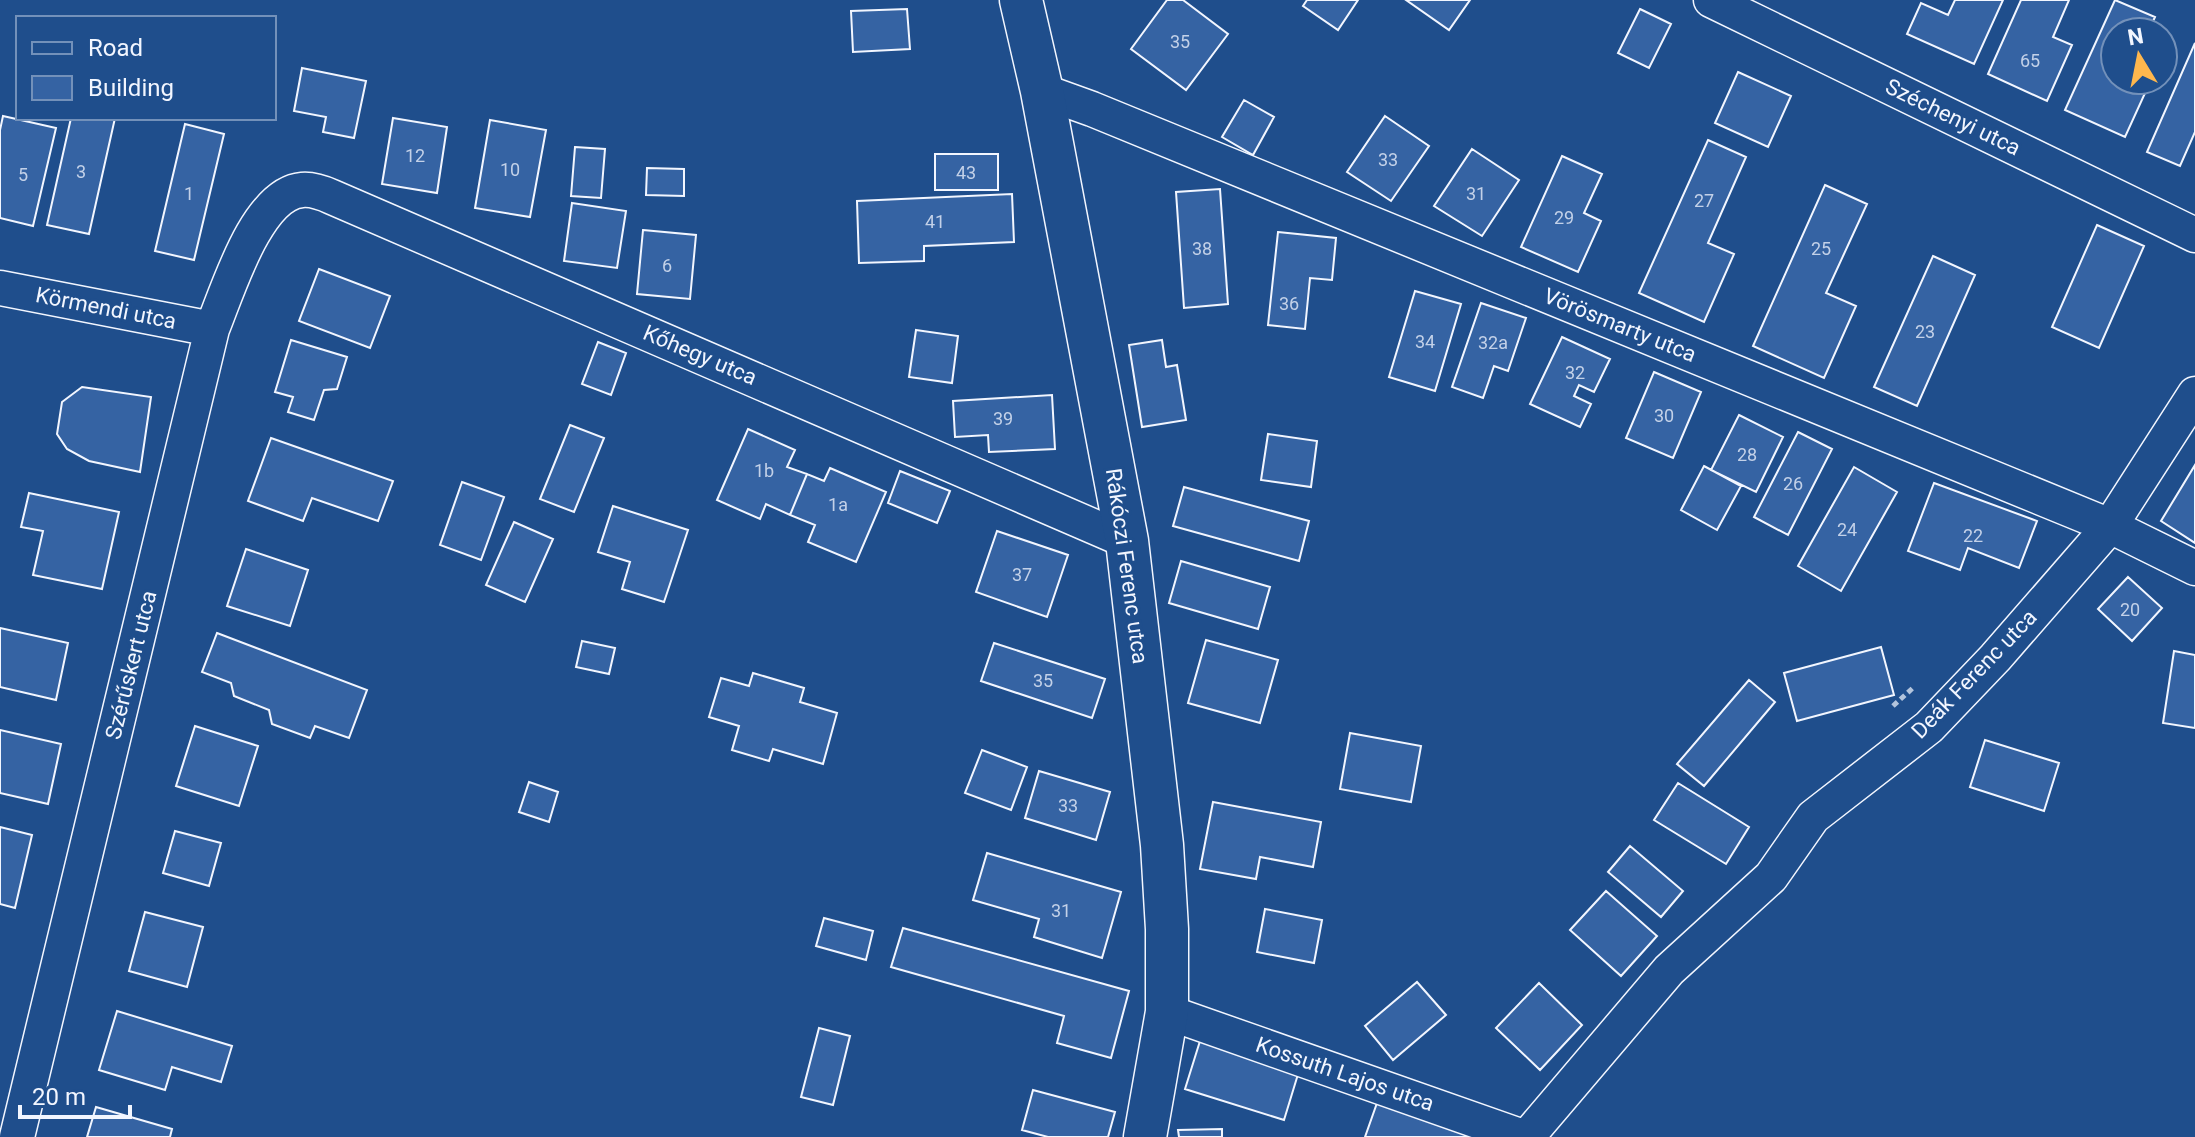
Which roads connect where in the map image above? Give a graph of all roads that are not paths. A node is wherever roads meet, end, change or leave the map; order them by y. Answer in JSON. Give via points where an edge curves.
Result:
{"nodes":[{"id":1,"x":1021,"y":0,"type":"edge"},
{"id":2,"x":1711,"y":0,"type":"edge"},
{"id":3,"x":1042,"y":91,"type":"junction"},
{"id":4,"x":273,"y":205,"type":"joint"},
{"id":5,"x":2195,"y":235,"type":"edge"},
{"id":6,"x":0,"y":288,"type":"edge"},
{"id":7,"x":212,"y":329,"type":"junction"},
{"id":8,"x":2195,"y":394,"type":"edge"},
{"id":9,"x":2110,"y":526,"type":"junction"},
{"id":10,"x":1127,"y":541,"type":"junction"},
{"id":11,"x":2195,"y":568,"type":"edge"},
{"id":12,"x":1167,"y":1012,"type":"junction"},
{"id":13,"x":17,"y":1137,"type":"edge"},
{"id":14,"x":1145,"y":1137,"type":"edge"},
{"id":15,"x":1525,"y":1137,"type":"edge"}],
"edges":[{"from":1,"to":3,"type":"street","name":"Rákóczi Ferenc utca"},
{"from":2,"to":5,"type":"street","name":"Széchenyi utca"},
{"from":3,"to":9,"type":"street","name":"Vörösmarty utca"},
{"from":3,"to":10,"type":"street","name":"Rákóczi Ferenc utca"},
{"from":4,"to":7,"type":"street","name":"Szérűskert utca","via":[[246,246]]},
{"from":4,"to":10,"type":"street","name":"Kőhegy utca","via":[[301,190],[319,192]]},
{"from":6,"to":7,"type":"street","name":"Körmendi utca"},
{"from":7,"to":13,"type":"street","name":"Szérűskert utca"},
{"from":8,"to":9,"type":"street","name":"Deák Ferenc utca"},
{"from":9,"to":11,"type":"street","name":"Vörösmarty utca"},
{"from":9,"to":15,"type":"street","name":"Deák Ferenc utca","via":[[1929,727],[1813,817],[1771,877],[1669,970]]},
{"from":10,"to":12,"type":"street","name":"Rákóczi Ferenc utca","via":[[1162,845]]},
{"from":12,"to":14,"type":"street","name":"Rákóczi Ferenc utca"},
{"from":12,"to":15,"type":"street","name":"Kossuth Lajos utca"}]}
